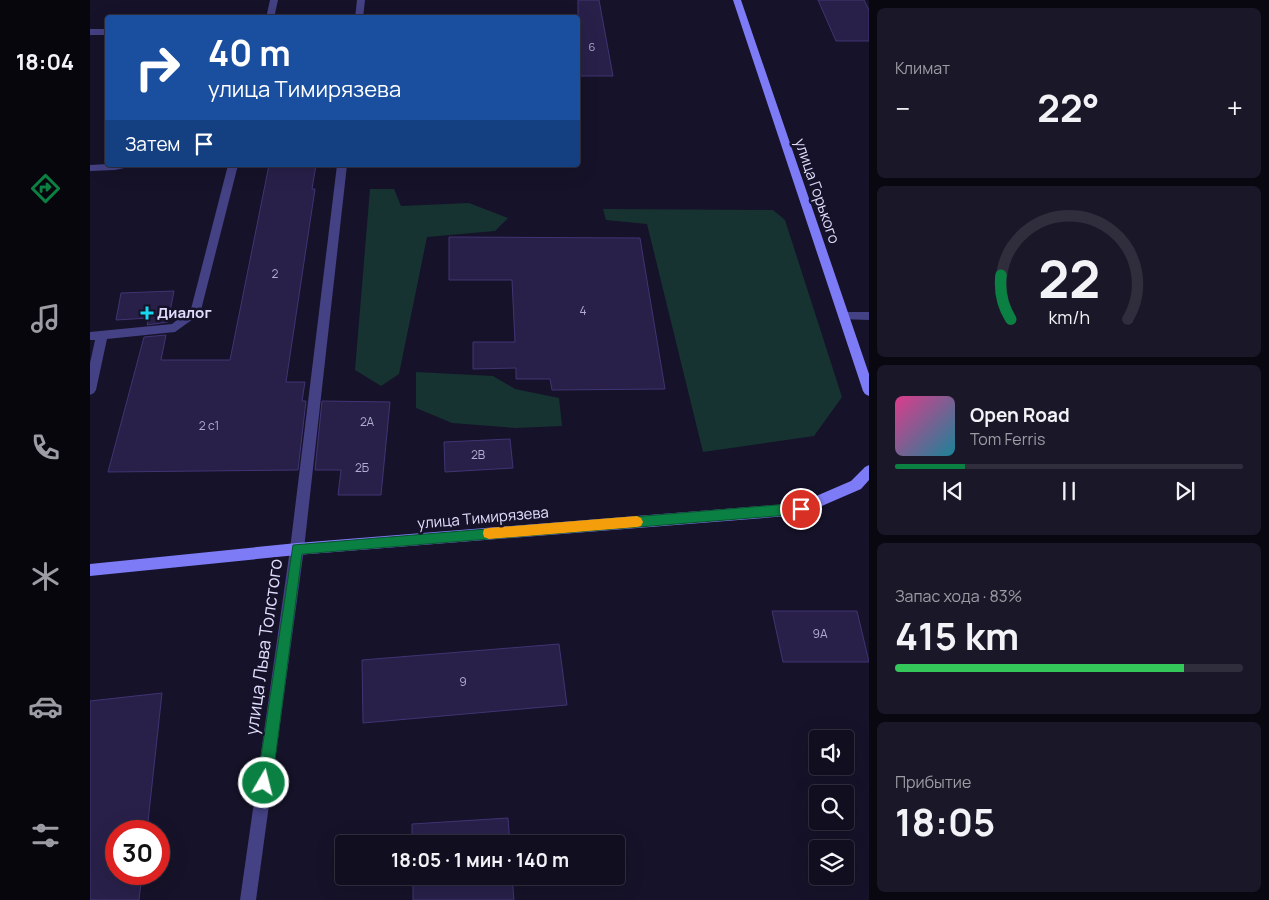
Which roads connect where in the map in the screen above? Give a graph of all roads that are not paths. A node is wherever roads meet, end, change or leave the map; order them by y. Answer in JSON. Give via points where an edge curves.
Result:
{"nodes":[{"id":1,"x":274,"y":0,"type":"edge"},
{"id":2,"x":361,"y":0,"type":"edge"},
{"id":3,"x":737,"y":0,"type":"edge"},
{"id":4,"x":271,"y":15,"type":"edge"},
{"id":5,"x":359,"y":15,"type":"edge"},
{"id":6,"x":90,"y":32,"type":"edge"},
{"id":7,"x":105,"y":32,"type":"edge"},
{"id":8,"x":119,"y":167,"type":"edge"},
{"id":9,"x":232,"y":167,"type":"edge"},
{"id":10,"x":342,"y":167,"type":"edge"},
{"id":11,"x":90,"y":168,"type":"edge"},
{"id":12,"x":844,"y":316,"type":"junction"},
{"id":13,"x":869,"y":316,"type":"edge"},
{"id":14,"x":96,"y":335,"type":"edge"},
{"id":15,"x":90,"y":390,"type":"edge"},
{"id":16,"x":869,"y":391,"type":"edge"},
{"id":17,"x":869,"y":471,"type":"edge"},
{"id":18,"x":297,"y":549,"type":"junction"},
{"id":19,"x":90,"y":570,"type":"edge"},
{"id":20,"x":248,"y":900,"type":"edge"}],
"edges":[{"from":1,"to":4,"type":"street"},
{"from":2,"to":5,"type":"street"},
{"from":3,"to":12,"type":"street","name":"улица Горького"},
{"from":6,"to":7,"type":"street"},
{"from":8,"to":11,"type":"street"},
{"from":9,"to":14,"type":"street","via":[[196,311],[176,328]]},
{"from":10,"to":18,"type":"street","name":"улица Льва Толстого"},
{"from":12,"to":13,"type":"street"},
{"from":12,"to":16,"type":"street","name":"улица Горького"},
{"from":14,"to":15,"type":"street"},
{"from":17,"to":18,"type":"street","name":"улица Тимирязева","via":[[856,485],[801,509]]},
{"from":18,"to":19,"type":"street","name":"улица Тимирязева"},
{"from":18,"to":20,"type":"street","name":"улица Льва Толстого"}]}
